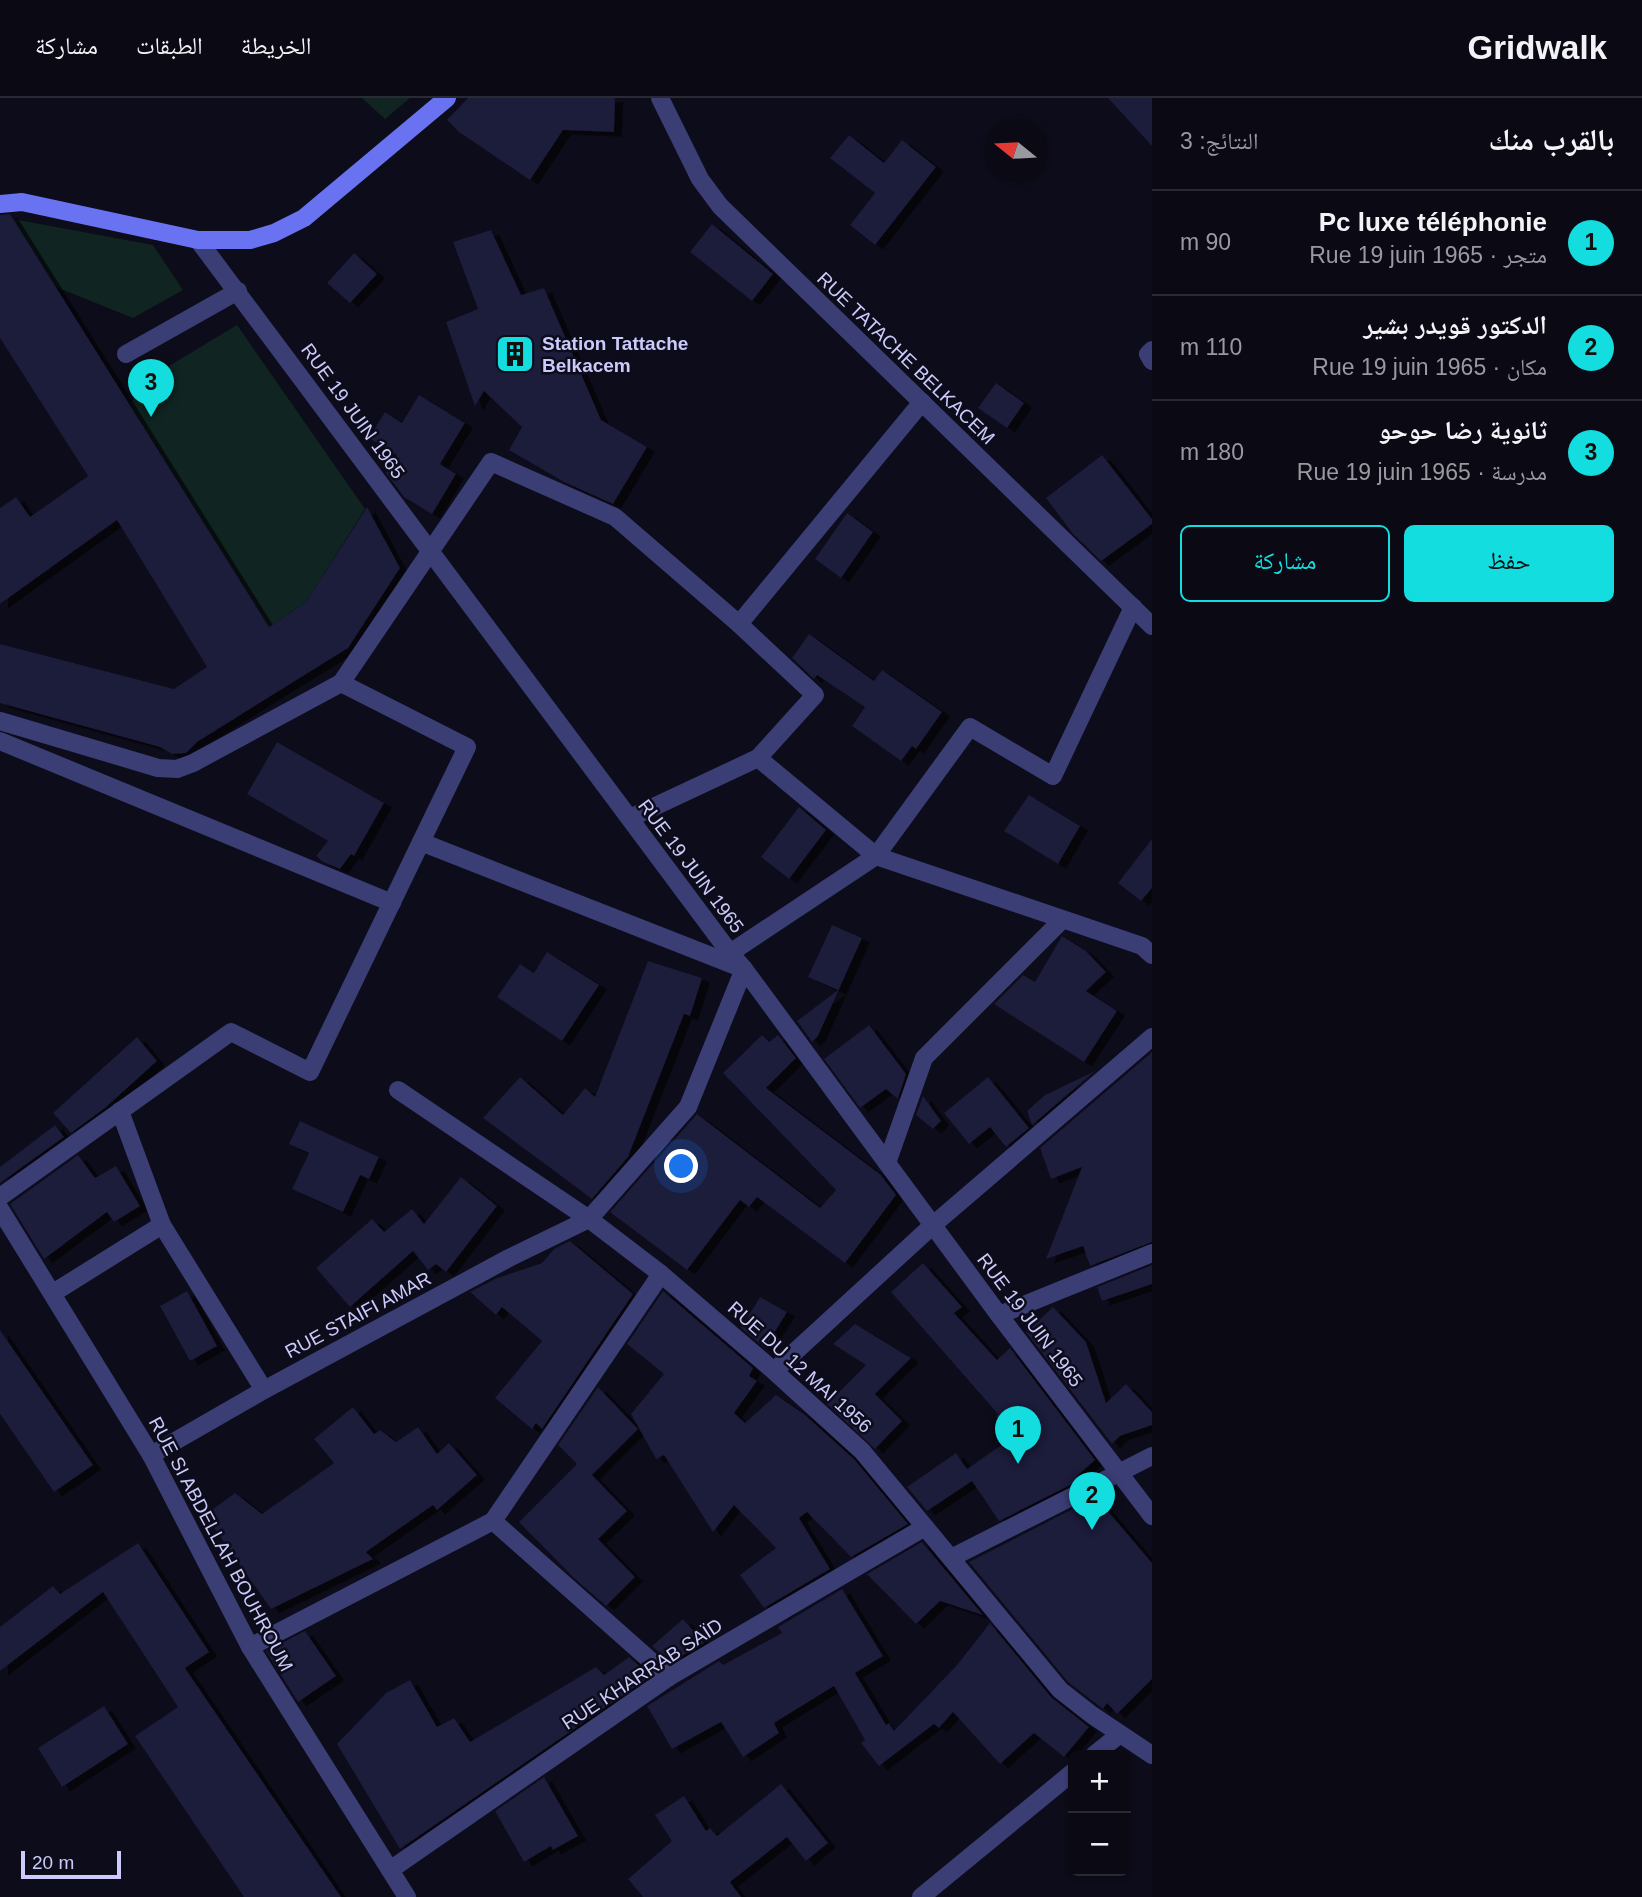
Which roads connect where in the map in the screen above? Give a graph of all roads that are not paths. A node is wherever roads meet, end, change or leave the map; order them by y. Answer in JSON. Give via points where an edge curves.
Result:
{"nodes":[{"id":1,"x":447,"y":98,"type":"edge"},
{"id":2,"x":660,"y":98,"type":"edge"},
{"id":3,"x":0,"y":204,"type":"edge"},
{"id":4,"x":198,"y":240,"type":"junction"},
{"id":5,"x":238,"y":291,"type":"junction"},
{"id":6,"x":1152,"y":350,"type":"edge"},
{"id":7,"x":126,"y":354,"type":"dead end"},
{"id":8,"x":1152,"y":361,"type":"edge"},
{"id":9,"x":922,"y":402,"type":"junction"},
{"id":10,"x":431,"y":552,"type":"junction"},
{"id":11,"x":1133,"y":607,"type":"junction"},
{"id":12,"x":739,"y":624,"type":"junction"},
{"id":13,"x":1152,"y":625,"type":"edge"},
{"id":14,"x":341,"y":683,"type":"junction"},
{"id":15,"x":0,"y":721,"type":"edge"},
{"id":16,"x":0,"y":741,"type":"edge"},
{"id":17,"x":758,"y":758,"type":"junction"},
{"id":18,"x":629,"y":818,"type":"junction"},
{"id":19,"x":421,"y":842,"type":"junction"},
{"id":20,"x":876,"y":856,"type":"junction"},
{"id":21,"x":392,"y":904,"type":"junction"},
{"id":22,"x":1062,"y":920,"type":"junction"},
{"id":23,"x":730,"y":953,"type":"junction"},
{"id":24,"x":1152,"y":956,"type":"edge"},
{"id":25,"x":744,"y":969,"type":"junction"},
{"id":26,"x":1152,"y":1037,"type":"edge"},
{"id":27,"x":398,"y":1090,"type":"dead end"},
{"id":28,"x":120,"y":1111,"type":"junction"},
{"id":29,"x":887,"y":1163,"type":"junction"},
{"id":30,"x":0,"y":1197,"type":"edge"},
{"id":31,"x":0,"y":1209,"type":"edge"},
{"id":32,"x":589,"y":1219,"type":"junction"},
{"id":33,"x":933,"y":1224,"type":"junction"},
{"id":34,"x":162,"y":1225,"type":"junction"},
{"id":35,"x":1152,"y":1253,"type":"edge"},
{"id":36,"x":661,"y":1274,"type":"junction"},
{"id":37,"x":53,"y":1293,"type":"junction"},
{"id":38,"x":999,"y":1315,"type":"junction"},
{"id":39,"x":774,"y":1371,"type":"junction"},
{"id":40,"x":264,"y":1390,"type":"junction"},
{"id":41,"x":151,"y":1455,"type":"junction"},
{"id":42,"x":1152,"y":1456,"type":"edge"},
{"id":43,"x":1120,"y":1473,"type":"junction"},
{"id":44,"x":1152,"y":1516,"type":"edge"},
{"id":45,"x":493,"y":1521,"type":"junction"},
{"id":46,"x":925,"y":1527,"type":"junction"},
{"id":47,"x":951,"y":1558,"type":"junction"},
{"id":48,"x":250,"y":1647,"type":"junction"},
{"id":49,"x":669,"y":1677,"type":"junction"},
{"id":50,"x":1120,"y":1734,"type":"junction"},
{"id":51,"x":1100,"y":1750,"type":"edge"},
{"id":52,"x":1152,"y":1755,"type":"edge"},
{"id":53,"x":1068,"y":1776,"type":"edge"},
{"id":54,"x":390,"y":1870,"type":"junction"},
{"id":55,"x":407,"y":1897,"type":"edge"},
{"id":56,"x":921,"y":1897,"type":"edge"}],
"edges":[{"from":1,"to":4,"type":"main road","via":[[304,218],[250,240]]},
{"from":2,"to":9,"type":"street","name":"RUE TATACHE BELKACEM","via":[[699,179],[719,206]]},
{"from":3,"to":4,"type":"main road","via":[[22,202]]},
{"from":4,"to":5,"type":"street","name":"RUE 19 JUIN 1965"},
{"from":5,"to":7,"type":"street"},
{"from":5,"to":10,"type":"street","name":"RUE 19 JUIN 1965"},
{"from":6,"to":8,"type":"street","via":[[1148,354]]},
{"from":9,"to":11,"type":"street","name":"RUE TATACHE BELKACEM"},
{"from":9,"to":12,"type":"street"},
{"from":10,"to":12,"type":"street","via":[[491,462],[615,517]]},
{"from":10,"to":14,"type":"street"},
{"from":10,"to":18,"type":"street","name":"RUE 19 JUIN 1965"},
{"from":11,"to":13,"type":"street","name":"RUE TATACHE BELKACEM"},
{"from":11,"to":20,"type":"street","via":[[1053,776],[970,727]]},
{"from":12,"to":17,"type":"street","via":[[815,695]]},
{"from":14,"to":15,"type":"street","via":[[177,769],[158,768]]},
{"from":14,"to":19,"type":"street","via":[[467,747]]},
{"from":16,"to":21,"type":"street"},
{"from":17,"to":18,"type":"street"},
{"from":17,"to":20,"type":"street"},
{"from":18,"to":23,"type":"street","name":"RUE 19 JUIN 1965"},
{"from":19,"to":21,"type":"street"},
{"from":19,"to":25,"type":"street"},
{"from":20,"to":22,"type":"street"},
{"from":20,"to":23,"type":"street"},
{"from":21,"to":28,"type":"street","via":[[310,1072],[231,1032]]},
{"from":22,"to":24,"type":"street","via":[[1142,946]]},
{"from":22,"to":29,"type":"street","via":[[924,1058]]},
{"from":23,"to":25,"type":"street","name":"RUE 19 JUIN 1965"},
{"from":25,"to":29,"type":"street","name":"RUE 19 JUIN 1965"},
{"from":25,"to":32,"type":"street","via":[[688,1107]]},
{"from":26,"to":33,"type":"street"},
{"from":27,"to":32,"type":"street","name":"RUE DU 12 MAI 1956"},
{"from":28,"to":30,"type":"street"},
{"from":28,"to":34,"type":"street"},
{"from":29,"to":33,"type":"street","name":"RUE 19 JUIN 1965"},
{"from":31,"to":37,"type":"street","name":"RUE SI ABDELLAH BOUHROUM"},
{"from":32,"to":36,"type":"street","name":"RUE DU 12 MAI 1956"},
{"from":32,"to":40,"type":"street","name":"RUE STAIFI AMAR"},
{"from":33,"to":38,"type":"street","name":"RUE 19 JUIN 1965"},
{"from":33,"to":39,"type":"street"},
{"from":34,"to":37,"type":"street"},
{"from":34,"to":40,"type":"street"},
{"from":35,"to":38,"type":"street"},
{"from":36,"to":39,"type":"street","name":"RUE DU 12 MAI 1956"},
{"from":36,"to":45,"type":"street"},
{"from":37,"to":41,"type":"street","name":"RUE SI ABDELLAH BOUHROUM"},
{"from":38,"to":43,"type":"street","name":"RUE 19 JUIN 1965"},
{"from":39,"to":46,"type":"street","name":"RUE DU 12 MAI 1956","via":[[862,1451]]},
{"from":40,"to":41,"type":"street","name":"RUE STAIFI AMAR"},
{"from":41,"to":48,"type":"street","name":"RUE SI ABDELLAH BOUHROUM"},
{"from":42,"to":43,"type":"street"},
{"from":43,"to":44,"type":"street","name":"RUE 19 JUIN 1965"},
{"from":43,"to":47,"type":"street"},
{"from":45,"to":48,"type":"street"},
{"from":45,"to":49,"type":"street"},
{"from":46,"to":47,"type":"street","name":"RUE DU 12 MAI 1956"},
{"from":46,"to":49,"type":"street","name":"RUE KHARRAB SAÏD"},
{"from":47,"to":50,"type":"street","name":"RUE DU 12 MAI 1956","via":[[1060,1690]]},
{"from":48,"to":54,"type":"street","name":"RUE SI ABDELLAH BOUHROUM"},
{"from":49,"to":54,"type":"street","name":"RUE KHARRAB SAÏD"},
{"from":50,"to":51,"type":"street"},
{"from":50,"to":52,"type":"street","name":"RUE DU 12 MAI 1956"},
{"from":53,"to":56,"type":"street"},
{"from":54,"to":55,"type":"street","name":"RUE SI ABDELLAH BOUHROUM"}]}
